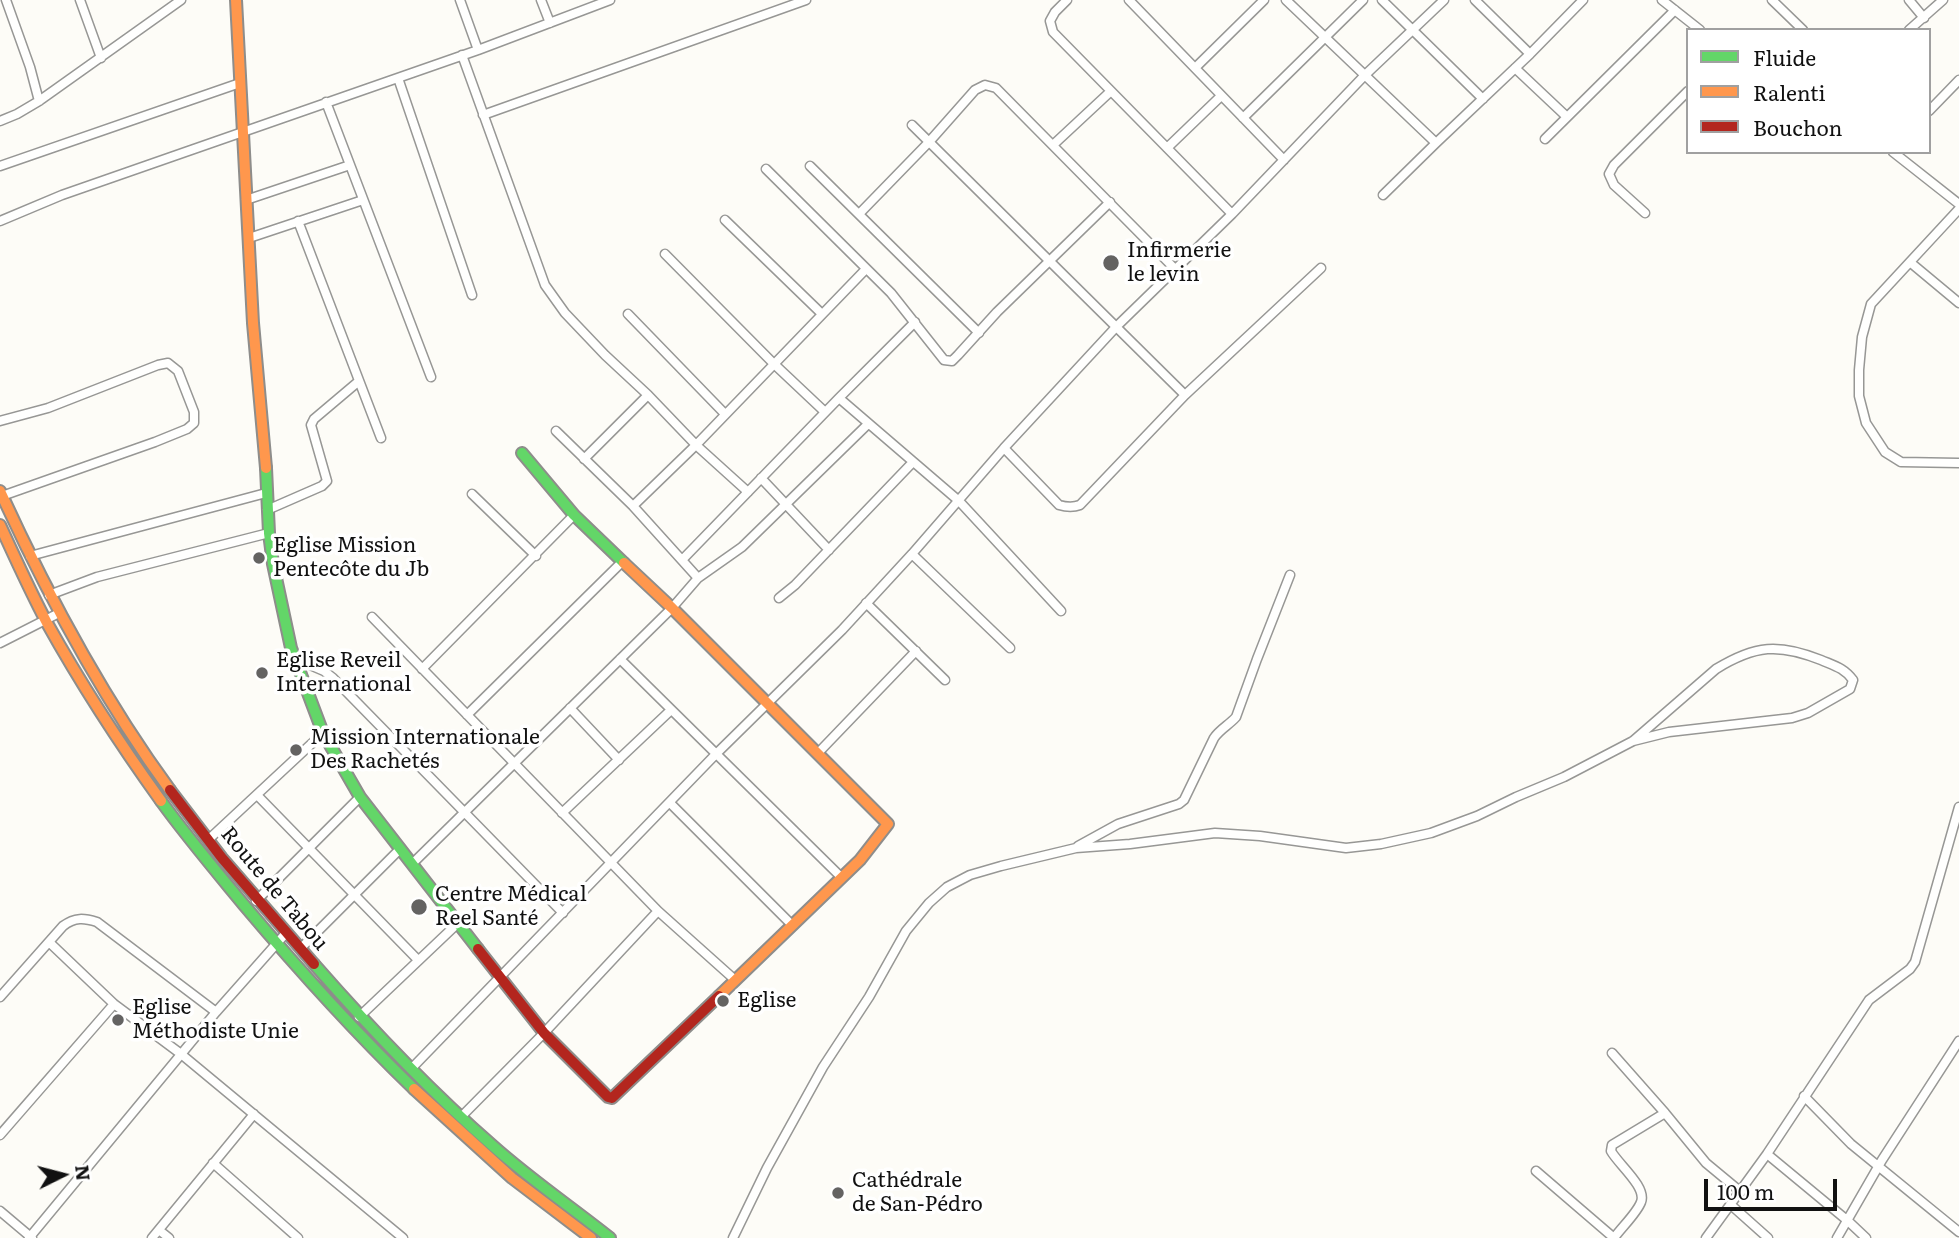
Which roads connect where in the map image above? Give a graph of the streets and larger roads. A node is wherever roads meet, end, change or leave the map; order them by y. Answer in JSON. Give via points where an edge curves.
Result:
{"nodes":[{"id":1,"x":6,"y":0,"type":"edge"},
{"id":2,"x":80,"y":0,"type":"edge"},
{"id":3,"x":181,"y":0,"type":"edge"},
{"id":4,"x":236,"y":0,"type":"edge"},
{"id":5,"x":460,"y":0,"type":"edge"},
{"id":6,"x":541,"y":0,"type":"edge"},
{"id":7,"x":610,"y":0,"type":"edge"},
{"id":8,"x":806,"y":0,"type":"edge"},
{"id":9,"x":1068,"y":0,"type":"edge"},
{"id":10,"x":1129,"y":0,"type":"edge"},
{"id":11,"x":1264,"y":0,"type":"edge"},
{"id":12,"x":1286,"y":0,"type":"edge"},
{"id":13,"x":1363,"y":0,"type":"edge"},
{"id":14,"x":1382,"y":0,"type":"edge"},
{"id":15,"x":1444,"y":0,"type":"edge"},
{"id":16,"x":1475,"y":0,"type":"edge"},
{"id":17,"x":1583,"y":0,"type":"edge"},
{"id":18,"x":1662,"y":0,"type":"edge"},
{"id":19,"x":1772,"y":0,"type":"edge"},
{"id":20,"x":1909,"y":0,"type":"edge"},
{"id":21,"x":1942,"y":0,"type":"edge"},
{"id":22,"x":1675,"y":10,"type":"junction"},
{"id":23,"x":1924,"y":18,"type":"junction"},
{"id":24,"x":550,"y":23,"type":"junction"},
{"id":25,"x":1698,"y":28,"type":"edge"},
{"id":26,"x":1801,"y":28,"type":"edge"},
{"id":27,"x":1912,"y":28,"type":"edge"},
{"id":28,"x":1412,"y":29,"type":"junction"},
{"id":29,"x":1326,"y":38,"type":"junction"},
{"id":30,"x":478,"y":50,"type":"junction"},
{"id":31,"x":1530,"y":54,"type":"junction"},
{"id":32,"x":463,"y":55,"type":"junction"},
{"id":33,"x":101,"y":58,"type":"junction"},
{"id":34,"x":1195,"y":68,"type":"junction"},
{"id":35,"x":1515,"y":68,"type":"junction"},
{"id":36,"x":1364,"y":76,"type":"junction"},
{"id":37,"x":398,"y":78,"type":"junction"},
{"id":38,"x":1959,"y":79,"type":"edge"},
{"id":39,"x":240,"y":83,"type":"junction"},
{"id":40,"x":1111,"y":91,"type":"junction"},
{"id":41,"x":1686,"y":93,"type":"edge"},
{"id":42,"x":1221,"y":96,"type":"junction"},
{"id":43,"x":1483,"y":99,"type":"junction"},
{"id":44,"x":39,"y":101,"type":"junction"},
{"id":45,"x":326,"y":102,"type":"junction"},
{"id":46,"x":1931,"y":109,"type":"edge"},
{"id":47,"x":483,"y":115,"type":"junction"},
{"id":48,"x":1567,"y":117,"type":"junction"},
{"id":49,"x":1242,"y":118,"type":"junction"},
{"id":50,"x":0,"y":121,"type":"edge"},
{"id":51,"x":912,"y":125,"type":"dead end"},
{"id":52,"x":243,"y":131,"type":"junction"},
{"id":53,"x":1545,"y":139,"type":"dead end"},
{"id":54,"x":929,"y":142,"type":"junction"},
{"id":55,"x":1436,"y":143,"type":"junction"},
{"id":56,"x":1053,"y":145,"type":"junction"},
{"id":57,"x":1167,"y":148,"type":"junction"},
{"id":58,"x":1895,"y":154,"type":"edge"},
{"id":59,"x":1284,"y":160,"type":"junction"},
{"id":60,"x":350,"y":165,"type":"junction"},
{"id":61,"x":0,"y":166,"type":"edge"},
{"id":62,"x":810,"y":166,"type":"dead end"},
{"id":63,"x":766,"y":169,"type":"dead end"},
{"id":64,"x":1384,"y":195,"type":"dead end"},
{"id":65,"x":246,"y":200,"type":"junction"},
{"id":66,"x":363,"y":200,"type":"junction"},
{"id":67,"x":1110,"y":202,"type":"junction"},
{"id":68,"x":1959,"y":207,"type":"edge"},
{"id":69,"x":1645,"y":213,"type":"dead end"},
{"id":70,"x":859,"y":214,"type":"junction"},
{"id":71,"x":1232,"y":214,"type":"junction"},
{"id":72,"x":725,"y":220,"type":"dead end"},
{"id":73,"x":0,"y":221,"type":"edge"},
{"id":74,"x":299,"y":221,"type":"junction"},
{"id":75,"x":248,"y":238,"type":"junction"},
{"id":76,"x":665,"y":254,"type":"dead end"},
{"id":77,"x":1049,"y":261,"type":"junction"},
{"id":78,"x":1911,"y":263,"type":"junction"},
{"id":79,"x":1321,"y":268,"type":"dead end"},
{"id":80,"x":866,"y":269,"type":"junction"},
{"id":81,"x":1175,"y":269,"type":"junction"},
{"id":82,"x":472,"y":295,"type":"dead end"},
{"id":83,"x":1959,"y":303,"type":"edge"},
{"id":84,"x":628,"y":314,"type":"dead end"},
{"id":85,"x":822,"y":314,"type":"junction"},
{"id":86,"x":915,"y":322,"type":"junction"},
{"id":87,"x":1116,"y":326,"type":"junction"},
{"id":88,"x":979,"y":333,"type":"junction"},
{"id":89,"x":773,"y":363,"type":"junction"},
{"id":90,"x":430,"y":377,"type":"dead end"},
{"id":91,"x":359,"y":382,"type":"junction"},
{"id":92,"x":648,"y":395,"type":"junction"},
{"id":93,"x":1185,"y":395,"type":"junction"},
{"id":94,"x":839,"y":398,"type":"junction"},
{"id":95,"x":825,"y":412,"type":"junction"},
{"id":96,"x":725,"y":414,"type":"junction"},
{"id":97,"x":0,"y":421,"type":"edge"},
{"id":98,"x":869,"y":424,"type":"junction"},
{"id":99,"x":556,"y":431,"type":"dead end"},
{"id":100,"x":381,"y":438,"type":"dead end"},
{"id":101,"x":696,"y":445,"type":"junction"},
{"id":102,"x":1004,"y":447,"type":"junction"},
{"id":103,"x":522,"y":453,"type":"dead end"},
{"id":104,"x":584,"y":459,"type":"junction"},
{"id":105,"x":913,"y":462,"type":"junction"},
{"id":106,"x":1959,"y":463,"type":"edge"},
{"id":107,"x":761,"y":478,"type":"junction"},
{"id":108,"x":748,"y":492,"type":"junction"},
{"id":109,"x":266,"y":493,"type":"junction"},
{"id":110,"x":1,"y":494,"type":"edge"},
{"id":111,"x":472,"y":494,"type":"dead end"},
{"id":112,"x":959,"y":501,"type":"junction"},
{"id":113,"x":786,"y":503,"type":"junction"},
{"id":114,"x":633,"y":506,"type":"junction"},
{"id":115,"x":267,"y":510,"type":"junction"},
{"id":116,"x":574,"y":515,"type":"junction"},
{"id":117,"x":0,"y":525,"type":"edge"},
{"id":118,"x":269,"y":533,"type":"junction"},
{"id":119,"x":829,"y":550,"type":"junction"},
{"id":120,"x":912,"y":554,"type":"junction"},
{"id":121,"x":536,"y":555,"type":"junction"},
{"id":122,"x":30,"y":556,"type":"junction"},
{"id":123,"x":682,"y":560,"type":"junction"},
{"id":124,"x":623,"y":561,"type":"junction"},
{"id":125,"x":1290,"y":575,"type":"dead end"},
{"id":126,"x":698,"y":578,"type":"junction"},
{"id":127,"x":49,"y":594,"type":"junction"},
{"id":128,"x":779,"y":597,"type":"dead end"},
{"id":129,"x":866,"y":603,"type":"junction"},
{"id":130,"x":672,"y":608,"type":"junction"},
{"id":131,"x":1061,"y":611,"type":"dead end"},
{"id":132,"x":59,"y":613,"type":"junction"},
{"id":133,"x":372,"y":617,"type":"dead end"},
{"id":134,"x":46,"y":620,"type":"junction"},
{"id":135,"x":0,"y":643,"type":"edge"},
{"id":136,"x":1010,"y":648,"type":"dead end"},
{"id":137,"x":916,"y":651,"type":"junction"},
{"id":138,"x":296,"y":659,"type":"junction"},
{"id":139,"x":620,"y":659,"type":"junction"},
{"id":140,"x":422,"y":669,"type":"junction"},
{"id":141,"x":946,"y":680,"type":"dead end"},
{"id":142,"x":769,"y":704,"type":"junction"},
{"id":143,"x":570,"y":708,"type":"junction"},
{"id":144,"x":671,"y":710,"type":"junction"},
{"id":145,"x":467,"y":715,"type":"junction"},
{"id":146,"x":323,"y":733,"type":"junction"},
{"id":147,"x":1633,"y":741,"type":"junction"},
{"id":148,"x":818,"y":753,"type":"junction"},
{"id":149,"x":716,"y":754,"type":"junction"},
{"id":150,"x":619,"y":760,"type":"junction"},
{"id":151,"x":514,"y":763,"type":"junction"},
{"id":152,"x":257,"y":795,"type":"junction"},
{"id":153,"x":360,"y":797,"type":"junction"},
{"id":154,"x":670,"y":803,"type":"junction"},
{"id":155,"x":1959,"y":807,"type":"edge"},
{"id":156,"x":463,"y":813,"type":"junction"},
{"id":157,"x":562,"y":813,"type":"junction"},
{"id":158,"x":208,"y":841,"type":"junction"},
{"id":159,"x":1076,"y":848,"type":"junction"},
{"id":160,"x":308,"y":849,"type":"junction"},
{"id":161,"x":400,"y":849,"type":"junction"},
{"id":162,"x":611,"y":863,"type":"junction"},
{"id":163,"x":412,"y":864,"type":"junction"},
{"id":164,"x":841,"y":877,"type":"junction"},
{"id":165,"x":354,"y":896,"type":"junction"},
{"id":166,"x":256,"y":901,"type":"junction"},
{"id":167,"x":658,"y":911,"type":"junction"},
{"id":168,"x":563,"y":913,"type":"junction"},
{"id":169,"x":458,"y":923,"type":"junction"},
{"id":170,"x":792,"y":925,"type":"junction"},
{"id":171,"x":286,"y":933,"type":"junction"},
{"id":172,"x":50,"y":943,"type":"junction"},
{"id":173,"x":276,"y":944,"type":"junction"},
{"id":174,"x":300,"y":949,"type":"junction"},
{"id":175,"x":418,"y":960,"type":"junction"},
{"id":176,"x":500,"y":977,"type":"junction"},
{"id":177,"x":734,"y":979,"type":"junction"},
{"id":178,"x":0,"y":997,"type":"edge"},
{"id":179,"x":114,"y":1004,"type":"junction"},
{"id":180,"x":216,"y":1012,"type":"junction"},
{"id":181,"x":359,"y":1017,"type":"junction"},
{"id":182,"x":544,"y":1032,"type":"junction"},
{"id":183,"x":1959,"y":1041,"type":"edge"},
{"id":184,"x":1612,"y":1053,"type":"dead end"},
{"id":185,"x":181,"y":1054,"type":"junction"},
{"id":186,"x":1950,"y":1055,"type":"junction"},
{"id":187,"x":1959,"y":1061,"type":"edge"},
{"id":188,"x":411,"y":1069,"type":"junction"},
{"id":189,"x":1804,"y":1097,"type":"junction"},
{"id":190,"x":1665,"y":1112,"type":"junction"},
{"id":191,"x":254,"y":1114,"type":"junction"},
{"id":192,"x":461,"y":1117,"type":"junction"},
{"id":193,"x":0,"y":1135,"type":"edge"},
{"id":194,"x":1767,"y":1154,"type":"junction"},
{"id":195,"x":213,"y":1163,"type":"junction"},
{"id":196,"x":1878,"y":1167,"type":"junction"},
{"id":197,"x":1536,"y":1171,"type":"dead end"},
{"id":198,"x":1741,"y":1192,"type":"junction"},
{"id":199,"x":1731,"y":1205,"type":"junction"},
{"id":200,"x":0,"y":1211,"type":"edge"},
{"id":201,"x":1848,"y":1221,"type":"junction"},
{"id":202,"x":159,"y":1230,"type":"junction"},
{"id":203,"x":1959,"y":1232,"type":"edge"},
{"id":204,"x":1764,"y":1236,"type":"edge"},
{"id":205,"x":30,"y":1237,"type":"edge"},
{"id":206,"x":152,"y":1238,"type":"edge"},
{"id":207,"x":169,"y":1238,"type":"edge"},
{"id":208,"x":298,"y":1238,"type":"edge"},
{"id":209,"x":403,"y":1238,"type":"edge"},
{"id":210,"x":591,"y":1238,"type":"edge"},
{"id":211,"x":610,"y":1238,"type":"edge"},
{"id":212,"x":733,"y":1238,"type":"edge"},
{"id":213,"x":1614,"y":1238,"type":"edge"},
{"id":214,"x":1706,"y":1238,"type":"edge"},
{"id":215,"x":1837,"y":1238,"type":"edge"},
{"id":216,"x":1866,"y":1238,"type":"edge"}],
"edges":[{"from":1,"to":44,"type":"street"},
{"from":2,"to":33,"type":"street"},
{"from":3,"to":33,"type":"street"},
{"from":4,"to":39,"type":"street"},
{"from":5,"to":30,"type":"street"},
{"from":6,"to":24,"type":"street"},
{"from":7,"to":24,"type":"street"},
{"from":8,"to":47,"type":"street"},
{"from":9,"to":40,"type":"street","via":[[1050,22],[1053,32]]},
{"from":10,"to":34,"type":"street"},
{"from":11,"to":34,"type":"street"},
{"from":12,"to":29,"type":"street"},
{"from":13,"to":29,"type":"street"},
{"from":14,"to":28,"type":"street"},
{"from":15,"to":28,"type":"street"},
{"from":16,"to":31,"type":"street"},
{"from":17,"to":31,"type":"street"},
{"from":18,"to":22,"type":"street"},
{"from":19,"to":26,"type":"street"},
{"from":20,"to":23,"type":"street"},
{"from":21,"to":23,"type":"street"},
{"from":22,"to":25,"type":"street"},
{"from":22,"to":48,"type":"street"},
{"from":23,"to":27,"type":"street"},
{"from":24,"to":30,"type":"street"},
{"from":28,"to":36,"type":"street"},
{"from":28,"to":43,"type":"street"},
{"from":29,"to":36,"type":"street"},
{"from":29,"to":49,"type":"street"},
{"from":30,"to":32,"type":"street"},
{"from":31,"to":35,"type":"street"},
{"from":32,"to":37,"type":"street"},
{"from":32,"to":47,"type":"street"},
{"from":33,"to":44,"type":"street"},
{"from":34,"to":42,"type":"street"},
{"from":35,"to":43,"type":"street"},
{"from":35,"to":48,"type":"street"},
{"from":36,"to":55,"type":"street"},
{"from":36,"to":59,"type":"street"},
{"from":37,"to":45,"type":"street"},
{"from":37,"to":82,"type":"street"},
{"from":38,"to":46,"type":"street"},
{"from":39,"to":52,"type":"street"},
{"from":39,"to":61,"type":"street"},
{"from":40,"to":56,"type":"street"},
{"from":40,"to":57,"type":"street"},
{"from":41,"to":69,"type":"street","via":[[1608,174]]},
{"from":42,"to":49,"type":"street"},
{"from":42,"to":57,"type":"street"},
{"from":43,"to":55,"type":"street"},
{"from":44,"to":50,"type":"street"},
{"from":45,"to":52,"type":"street"},
{"from":45,"to":60,"type":"street"},
{"from":47,"to":92,"type":"street","via":[[545,285],[565,313]]},
{"from":48,"to":53,"type":"street"},
{"from":49,"to":59,"type":"street"},
{"from":51,"to":54,"type":"street"},
{"from":52,"to":65,"type":"street"},
{"from":52,"to":73,"type":"street"},
{"from":54,"to":56,"type":"street","via":[[975,90],[985,85],[996,88]]},
{"from":54,"to":70,"type":"street"},
{"from":54,"to":77,"type":"street"},
{"from":55,"to":64,"type":"street"},
{"from":56,"to":67,"type":"street"},
{"from":57,"to":71,"type":"street"},
{"from":58,"to":68,"type":"street"},
{"from":59,"to":71,"type":"street"},
{"from":60,"to":65,"type":"street"},
{"from":60,"to":66,"type":"street"},
{"from":62,"to":70,"type":"street"},
{"from":63,"to":80,"type":"street"},
{"from":65,"to":75,"type":"street"},
{"from":66,"to":74,"type":"street"},
{"from":66,"to":90,"type":"street"},
{"from":67,"to":77,"type":"street"},
{"from":67,"to":81,"type":"street"},
{"from":68,"to":78,"type":"street"},
{"from":70,"to":88,"type":"street"},
{"from":71,"to":81,"type":"street"},
{"from":72,"to":85,"type":"street"},
{"from":74,"to":75,"type":"street"},
{"from":74,"to":91,"type":"street"},
{"from":75,"to":109,"type":"street"},
{"from":76,"to":89,"type":"street"},
{"from":77,"to":87,"type":"street"},
{"from":77,"to":88,"type":"street"},
{"from":78,"to":83,"type":"street"},
{"from":78,"to":106,"type":"street","via":[[1871,304],[1862,337],[1859,396],[1866,423],[1885,452],[1901,462]]},
{"from":79,"to":93,"type":"street"},
{"from":80,"to":85,"type":"street"},
{"from":80,"to":86,"type":"street"},
{"from":81,"to":87,"type":"street"},
{"from":84,"to":96,"type":"street"},
{"from":85,"to":89,"type":"street"},
{"from":86,"to":88,"type":"street","via":[[944,360],[958,355]]},
{"from":86,"to":94,"type":"street"},
{"from":87,"to":93,"type":"street"},
{"from":87,"to":102,"type":"street"},
{"from":89,"to":95,"type":"street"},
{"from":89,"to":96,"type":"street"},
{"from":91,"to":100,"type":"street"},
{"from":91,"to":115,"type":"street","via":[[311,425],[327,481]]},
{"from":92,"to":101,"type":"street"},
{"from":92,"to":104,"type":"street"},
{"from":93,"to":102,"type":"street","via":[[1075,507],[1059,505]]},
{"from":94,"to":95,"type":"street"},
{"from":94,"to":98,"type":"street"},
{"from":95,"to":107,"type":"street"},
{"from":96,"to":101,"type":"street"},
{"from":97,"to":110,"type":"street","via":[[168,363],[178,371],[194,412],[194,423],[187,429]]},
{"from":98,"to":105,"type":"street"},
{"from":98,"to":113,"type":"street"},
{"from":99,"to":104,"type":"street"},
{"from":101,"to":108,"type":"street"},
{"from":101,"to":114,"type":"street"},
{"from":102,"to":112,"type":"street"},
{"from":103,"to":116,"type":"street"},
{"from":104,"to":114,"type":"street"},
{"from":105,"to":112,"type":"street"},
{"from":105,"to":119,"type":"street"},
{"from":107,"to":108,"type":"street"},
{"from":107,"to":113,"type":"street"},
{"from":108,"to":123,"type":"street"},
{"from":109,"to":115,"type":"street"},
{"from":109,"to":122,"type":"street"},
{"from":110,"to":122,"type":"street","name":"Route de Tabou"},
{"from":111,"to":121,"type":"street"},
{"from":112,"to":120,"type":"street"},
{"from":112,"to":131,"type":"street"},
{"from":113,"to":119,"type":"street"},
{"from":113,"to":126,"type":"street","via":[[742,547]]},
{"from":114,"to":123,"type":"street"},
{"from":115,"to":118,"type":"street"},
{"from":116,"to":121,"type":"street"},
{"from":116,"to":124,"type":"street"},
{"from":117,"to":134,"type":"street","name":"Route de Tabou"},
{"from":118,"to":127,"type":"street","via":[[97,577]]},
{"from":118,"to":138,"type":"street"},
{"from":119,"to":128,"type":"street"},
{"from":120,"to":129,"type":"street"},
{"from":120,"to":136,"type":"street"},
{"from":121,"to":140,"type":"street"},
{"from":122,"to":127,"type":"street","name":"Route de Tabou"},
{"from":123,"to":126,"type":"street"},
{"from":124,"to":130,"type":"street"},
{"from":124,"to":145,"type":"street"},
{"from":125,"to":159,"type":"street","via":[[1236,717],[1219,730],[1184,800],[1118,824]]},
{"from":126,"to":130,"type":"street"},
{"from":127,"to":132,"type":"street","name":"Route de Tabou"},
{"from":129,"to":137,"type":"street"},
{"from":129,"to":142,"type":"street"},
{"from":130,"to":139,"type":"street"},
{"from":130,"to":142,"type":"street"},
{"from":132,"to":134,"type":"street"},
{"from":132,"to":158,"type":"street","name":"Route de Tabou","via":[[142,752]]},
{"from":133,"to":140,"type":"street"},
{"from":134,"to":135,"type":"street"},
{"from":134,"to":173,"type":"street","name":"Route de Tabou","via":[[134,763],[181,829]]},
{"from":137,"to":141,"type":"street"},
{"from":137,"to":148,"type":"street"},
{"from":138,"to":146,"type":"street"},
{"from":138,"to":156,"type":"street","via":[[332,678]]},
{"from":139,"to":143,"type":"street"},
{"from":139,"to":144,"type":"street"},
{"from":140,"to":145,"type":"street"},
{"from":142,"to":148,"type":"street"},
{"from":142,"to":149,"type":"street"},
{"from":143,"to":150,"type":"street"},
{"from":143,"to":151,"type":"street"},
{"from":144,"to":149,"type":"street"},
{"from":144,"to":150,"type":"street"},
{"from":145,"to":151,"type":"street"},
{"from":146,"to":152,"type":"street"},
{"from":146,"to":153,"type":"street"},
{"from":147,"to":147,"type":"street","via":[[1716,668],[1769,647],[1799,651],[1846,671],[1853,680],[1850,690],[1792,718],[1669,732]]},
{"from":147,"to":159,"type":"street","via":[[1477,816],[1381,844],[1346,848],[1215,833]]},
{"from":148,"to":164,"type":"street","via":[[888,824]]},
{"from":149,"to":154,"type":"street"},
{"from":149,"to":164,"type":"street"},
{"from":150,"to":157,"type":"street"},
{"from":151,"to":156,"type":"street"},
{"from":151,"to":157,"type":"street"},
{"from":152,"to":158,"type":"street"},
{"from":152,"to":160,"type":"street"},
{"from":153,"to":160,"type":"street"},
{"from":153,"to":161,"type":"street"},
{"from":154,"to":162,"type":"street"},
{"from":154,"to":170,"type":"street"},
{"from":155,"to":189,"type":"street","via":[[1916,962],[1869,1000]]},
{"from":156,"to":163,"type":"street"},
{"from":156,"to":168,"type":"street"},
{"from":157,"to":162,"type":"street"},
{"from":158,"to":166,"type":"street","name":"Route de Tabou"},
{"from":159,"to":212,"type":"street","via":[[970,876],[947,887],[929,904],[906,931],[823,1067]]},
{"from":160,"to":165,"type":"street"},
{"from":160,"to":166,"type":"street"},
{"from":161,"to":163,"type":"street"},
{"from":161,"to":165,"type":"street"},
{"from":162,"to":167,"type":"street"},
{"from":162,"to":168,"type":"street"},
{"from":163,"to":169,"type":"street"},
{"from":164,"to":170,"type":"street"},
{"from":165,"to":174,"type":"street"},
{"from":165,"to":175,"type":"street"},
{"from":166,"to":171,"type":"street","name":"Route de Tabou"},
{"from":167,"to":177,"type":"street"},
{"from":167,"to":182,"type":"street"},
{"from":168,"to":176,"type":"street"},
{"from":169,"to":175,"type":"street"},
{"from":169,"to":176,"type":"street"},
{"from":170,"to":177,"type":"street"},
{"from":171,"to":173,"type":"street"},
{"from":171,"to":174,"type":"street","name":"Route de Tabou"},
{"from":172,"to":178,"type":"street"},
{"from":172,"to":179,"type":"street"},
{"from":172,"to":180,"type":"street","via":[[70,921],[97,922]]},
{"from":173,"to":180,"type":"street"},
{"from":173,"to":210,"type":"street","name":"Route de Tabou","via":[[350,1026],[454,1128],[516,1183]]},
{"from":174,"to":181,"type":"street","name":"Route de Tabou"},
{"from":175,"to":181,"type":"street"},
{"from":176,"to":182,"type":"street"},
{"from":176,"to":188,"type":"street"},
{"from":177,"to":182,"type":"street","via":[[612,1098]]},
{"from":179,"to":185,"type":"street"},
{"from":179,"to":193,"type":"street"},
{"from":180,"to":185,"type":"street"},
{"from":181,"to":188,"type":"street","name":"Route de Tabou"},
{"from":182,"to":192,"type":"street"},
{"from":183,"to":186,"type":"street"},
{"from":184,"to":190,"type":"street"},
{"from":185,"to":191,"type":"street"},
{"from":185,"to":205,"type":"street"},
{"from":186,"to":187,"type":"street"},
{"from":186,"to":196,"type":"street"},
{"from":188,"to":192,"type":"street","name":"Route de Tabou"},
{"from":189,"to":194,"type":"street"},
{"from":189,"to":196,"type":"street"},
{"from":190,"to":198,"type":"street","via":[[1706,1163]]},
{"from":190,"to":213,"type":"street","via":[[1612,1145],[1615,1158],[1642,1196]]},
{"from":191,"to":195,"type":"street"},
{"from":191,"to":209,"type":"street"},
{"from":192,"to":211,"type":"street","name":"Route de Tabou"},
{"from":194,"to":198,"type":"street"},
{"from":194,"to":201,"type":"street"},
{"from":195,"to":202,"type":"street"},
{"from":195,"to":208,"type":"street"},
{"from":196,"to":201,"type":"street"},
{"from":196,"to":203,"type":"street"},
{"from":197,"to":213,"type":"street"},
{"from":198,"to":199,"type":"street"},
{"from":199,"to":204,"type":"street"},
{"from":199,"to":214,"type":"street"},
{"from":200,"to":205,"type":"street"},
{"from":201,"to":215,"type":"street"},
{"from":201,"to":216,"type":"street"},
{"from":202,"to":206,"type":"street"},
{"from":202,"to":207,"type":"street"}]}
